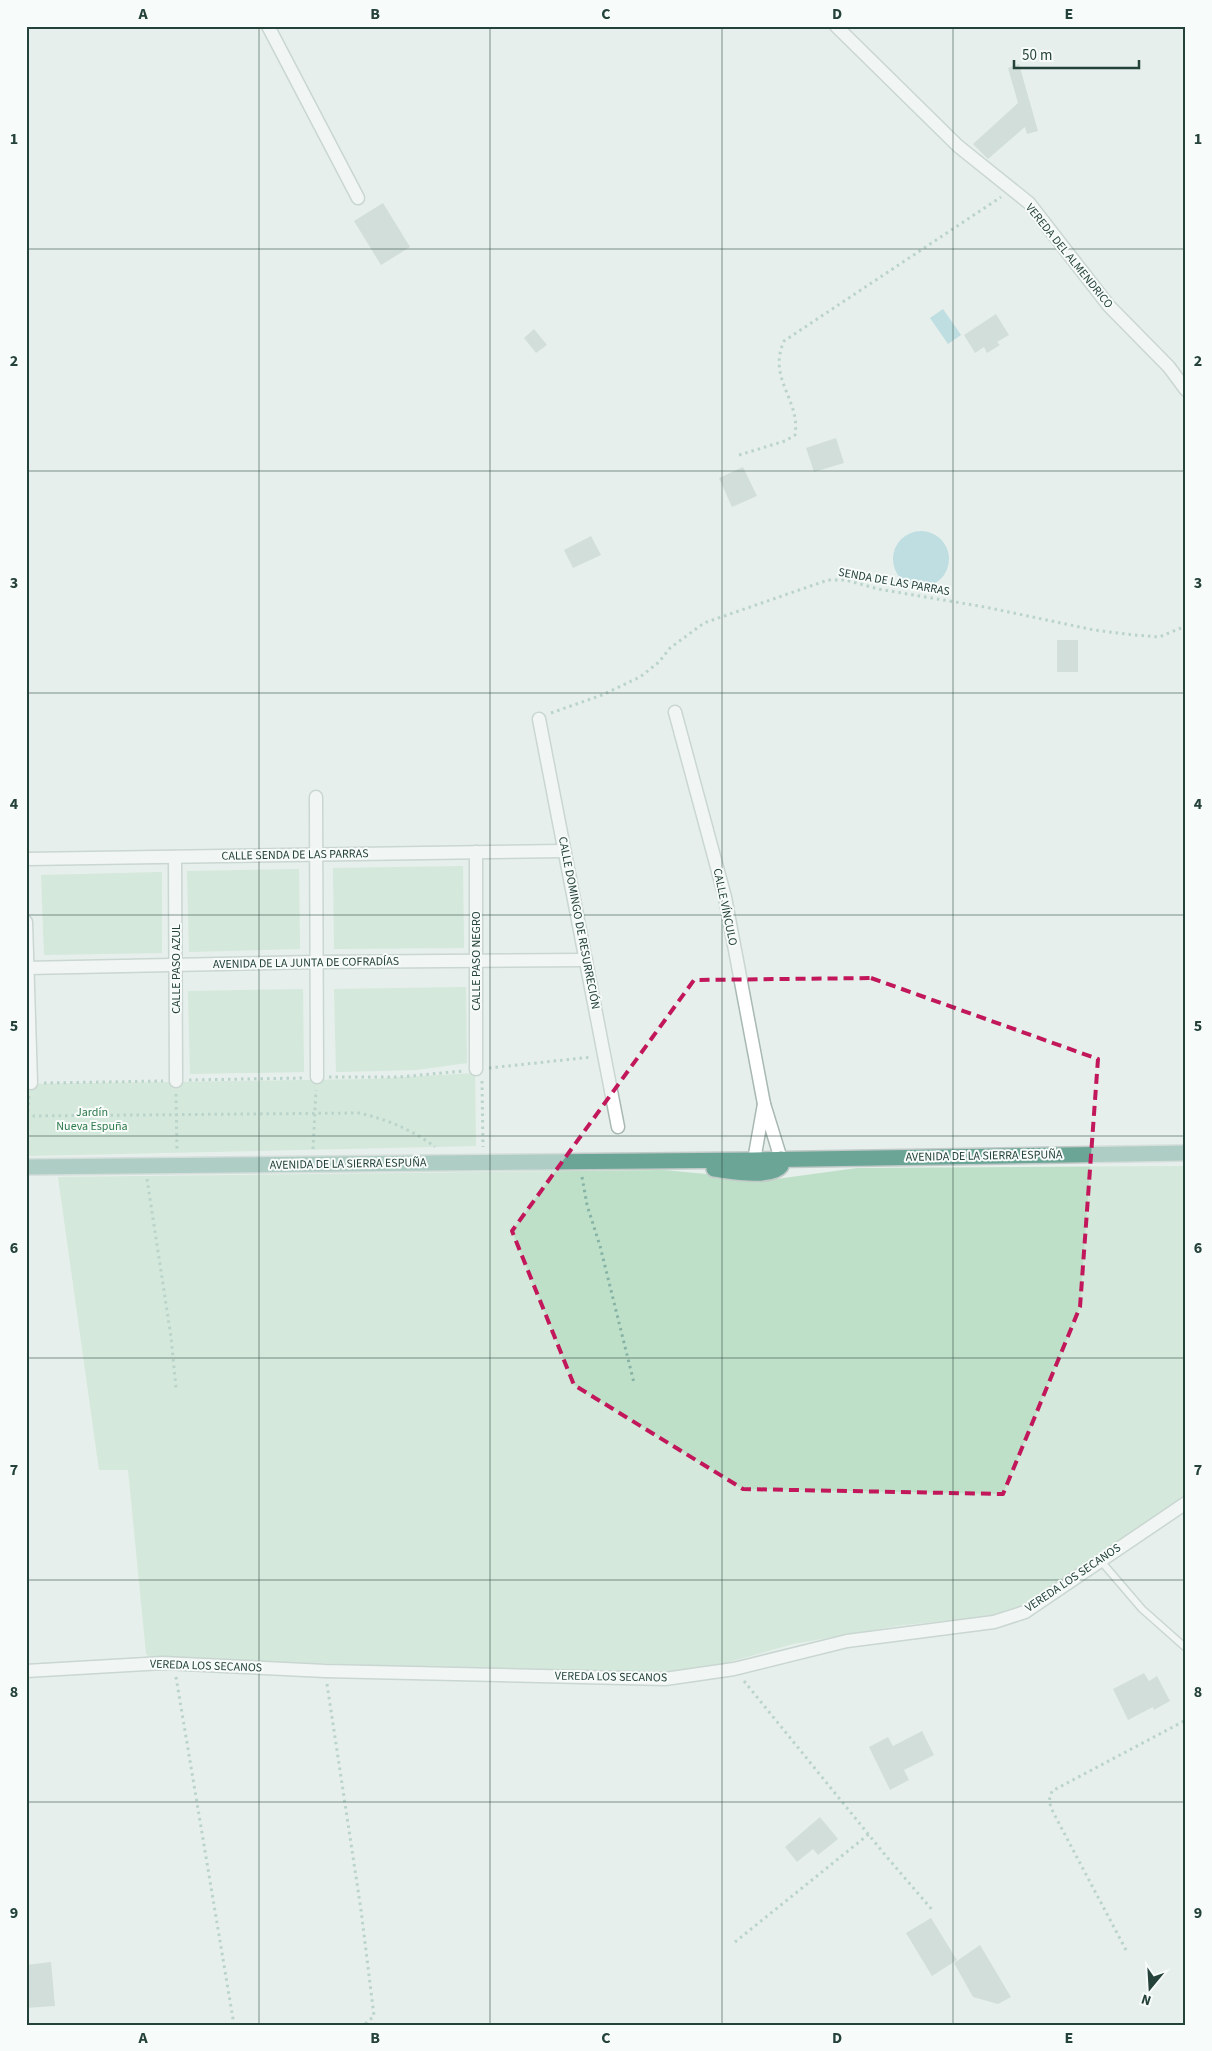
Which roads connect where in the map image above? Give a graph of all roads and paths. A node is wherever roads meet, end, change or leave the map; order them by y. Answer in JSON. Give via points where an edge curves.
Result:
{"nodes":[{"id":1,"x":268,"y":26,"type":"edge"},
{"id":2,"x":836,"y":26,"type":"edge"},
{"id":3,"x":1012,"y":190,"type":"junction"},
{"id":4,"x":358,"y":198,"type":"dead end"},
{"id":5,"x":1186,"y":390,"type":"edge"},
{"id":6,"x":739,"y":455,"type":"dead end"},
{"id":7,"x":1186,"y":626,"type":"edge"},
{"id":8,"x":675,"y":712,"type":"dead end"},
{"id":9,"x":540,"y":719,"type":"joint"},
{"id":10,"x":316,"y":797,"type":"dead end"},
{"id":11,"x":564,"y":851,"type":"junction"},
{"id":12,"x":476,"y":852,"type":"junction"},
{"id":13,"x":316,"y":855,"type":"junction"},
{"id":14,"x":175,"y":857,"type":"junction"},
{"id":15,"x":26,"y":859,"type":"edge"},
{"id":16,"x":26,"y":922,"type":"edge"},
{"id":17,"x":586,"y":960,"type":"junction"},
{"id":18,"x":316,"y":962,"type":"junction"},
{"id":19,"x":476,"y":962,"type":"junction"},
{"id":20,"x":176,"y":965,"type":"junction"},
{"id":21,"x":27,"y":968,"type":"edge"},
{"id":22,"x":593,"y":1057,"type":"dead end"},
{"id":23,"x":479,"y":1069,"type":"junction"},
{"id":24,"x":317,"y":1077,"type":"junction"},
{"id":25,"x":176,"y":1081,"type":"junction"},
{"id":26,"x":31,"y":1083,"type":"junction"},
{"id":27,"x":764,"y":1104,"type":"junction"},
{"id":28,"x":314,"y":1113,"type":"junction"},
{"id":29,"x":176,"y":1114,"type":"junction"},
{"id":30,"x":27,"y":1116,"type":"edge"},
{"id":31,"x":618,"y":1127,"type":"dead end"},
{"id":32,"x":26,"y":1132,"type":"edge"},
{"id":33,"x":483,"y":1150,"type":"dead end"},
{"id":34,"x":440,"y":1151,"type":"dead end"},
{"id":35,"x":313,"y":1152,"type":"dead end"},
{"id":36,"x":1186,"y":1153,"type":"edge"},
{"id":37,"x":177,"y":1155,"type":"dead end"},
{"id":38,"x":782,"y":1159,"type":"junction"},
{"id":39,"x":754,"y":1160,"type":"junction"},
{"id":40,"x":580,"y":1161,"type":"junction"},
{"id":41,"x":670,"y":1161,"type":"junction"},
{"id":42,"x":145,"y":1166,"type":"junction"},
{"id":43,"x":26,"y":1167,"type":"edge"},
{"id":44,"x":634,"y":1383,"type":"dead end"},
{"id":45,"x":176,"y":1388,"type":"dead end"},
{"id":46,"x":1186,"y":1503,"type":"edge"},
{"id":47,"x":1100,"y":1560,"type":"junction"},
{"id":48,"x":1186,"y":1648,"type":"edge"},
{"id":49,"x":174,"y":1664,"type":"junction"},
{"id":50,"x":734,"y":1669,"type":"junction"},
{"id":51,"x":26,"y":1671,"type":"edge"},
{"id":52,"x":325,"y":1671,"type":"junction"},
{"id":53,"x":1186,"y":1720,"type":"edge"},
{"id":54,"x":869,"y":1834,"type":"junction"},
{"id":55,"x":934,"y":1912,"type":"dead end"},
{"id":56,"x":735,"y":1942,"type":"dead end"},
{"id":57,"x":1126,"y":1950,"type":"dead end"},
{"id":58,"x":234,"y":2025,"type":"edge"},
{"id":59,"x":364,"y":2025,"type":"edge"}],
"edges":[{"from":1,"to":4,"type":"street"},
{"from":2,"to":3,"type":"street","name":"VEREDA DEL ALMENDRICO","via":[[958,146]]},
{"from":3,"to":5,"type":"street","name":"VEREDA DEL ALMENDRICO","via":[[1029,203],[1109,306],[1169,367]]},
{"from":3,"to":6,"type":"path","via":[[784,340],[778,366],[797,425],[795,435]]},
{"from":7,"to":9,"type":"path","name":"SENDA DE LAS PARRAS","via":[[1159,637],[1134,635],[878,589],[846,580],[828,580],[704,623],[670,648],[640,677]]},
{"from":8,"to":27,"type":"street","name":"CALLE VÍNCULO","via":[[725,897]]},
{"from":9,"to":11,"type":"street","name":"CALLE DOMINGO DE RESURRECIÓN"},
{"from":10,"to":13,"type":"street"},
{"from":11,"to":12,"type":"street","name":"CALLE SENDA DE LAS PARRAS"},
{"from":11,"to":17,"type":"street","name":"CALLE DOMINGO DE RESURRECIÓN"},
{"from":12,"to":13,"type":"street","name":"CALLE SENDA DE LAS PARRAS"},
{"from":12,"to":19,"type":"street","name":"CALLE PASO NEGRO"},
{"from":13,"to":14,"type":"street","name":"CALLE SENDA DE LAS PARRAS"},
{"from":13,"to":18,"type":"street"},
{"from":14,"to":15,"type":"street","name":"CALLE SENDA DE LAS PARRAS"},
{"from":14,"to":20,"type":"street","name":"CALLE PASO AZUL"},
{"from":16,"to":21,"type":"street"},
{"from":17,"to":19,"type":"street","name":"AVENIDA DE LA JUNTA DE COFRADÍAS"},
{"from":17,"to":31,"type":"street","name":"CALLE DOMINGO DE RESURRECIÓN"},
{"from":18,"to":19,"type":"street","name":"AVENIDA DE LA JUNTA DE COFRADÍAS"},
{"from":18,"to":20,"type":"street","name":"AVENIDA DE LA JUNTA DE COFRADÍAS"},
{"from":18,"to":24,"type":"street"},
{"from":19,"to":23,"type":"street","name":"CALLE PASO NEGRO"},
{"from":20,"to":21,"type":"street","name":"AVENIDA DE LA JUNTA DE COFRADÍAS"},
{"from":20,"to":25,"type":"street","name":"CALLE PASO AZUL"},
{"from":21,"to":26,"type":"street"},
{"from":22,"to":23,"type":"path"},
{"from":23,"to":24,"type":"path","via":[[399,1077]]},
{"from":23,"to":33,"type":"path"},
{"from":24,"to":25,"type":"path"},
{"from":24,"to":28,"type":"path"},
{"from":25,"to":26,"type":"path"},
{"from":25,"to":29,"type":"path"},
{"from":26,"to":30,"type":"path"},
{"from":27,"to":38,"type":"street","name":"CALLE VÍNCULO"},
{"from":27,"to":39,"type":"street","name":"CALLE VÍNCULO"},
{"from":28,"to":29,"type":"path"},
{"from":28,"to":34,"type":"path","via":[[359,1113],[383,1118],[426,1140]]},
{"from":28,"to":35,"type":"path"},
{"from":29,"to":30,"type":"path"},
{"from":29,"to":37,"type":"path"},
{"from":30,"to":32,"type":"path"},
{"from":36,"to":38,"type":"main road","name":"AVENIDA DE LA SIERRA ESPUÑA"},
{"from":38,"to":39,"type":"main road","name":"AVENIDA DE LA SIERRA ESPUÑA"},
{"from":38,"to":41,"type":"main road","name":"AVENIDA DE LA SIERRA ESPUÑA","via":[[778,1170],[749,1173]]},
{"from":39,"to":41,"type":"main road","name":"AVENIDA DE LA SIERRA ESPUÑA"},
{"from":40,"to":41,"type":"main road","name":"AVENIDA DE LA SIERRA ESPUÑA"},
{"from":40,"to":42,"type":"main road","name":"AVENIDA DE LA SIERRA ESPUÑA"},
{"from":40,"to":44,"type":"path","via":[[587,1205]]},
{"from":42,"to":43,"type":"main road","name":"AVENIDA DE LA SIERRA ESPUÑA"},
{"from":42,"to":45,"type":"path"},
{"from":46,"to":47,"type":"street","name":"VEREDA LOS SECANOS"},
{"from":47,"to":48,"type":"lane","via":[[1142,1609]]},
{"from":47,"to":50,"type":"street","name":"VEREDA LOS SECANOS","via":[[1025,1612],[994,1622],[847,1641]]},
{"from":49,"to":51,"type":"street","name":"VEREDA LOS SECANOS"},
{"from":49,"to":52,"type":"street","name":"VEREDA LOS SECANOS"},
{"from":49,"to":58,"type":"path"},
{"from":50,"to":52,"type":"street","name":"VEREDA LOS SECANOS","via":[[665,1679]]},
{"from":50,"to":54,"type":"path"},
{"from":52,"to":59,"type":"path","via":[[362,1910],[374,2016]]},
{"from":53,"to":57,"type":"path","via":[[1052,1791],[1049,1801]]},
{"from":54,"to":55,"type":"path"},
{"from":54,"to":56,"type":"path"}]}
